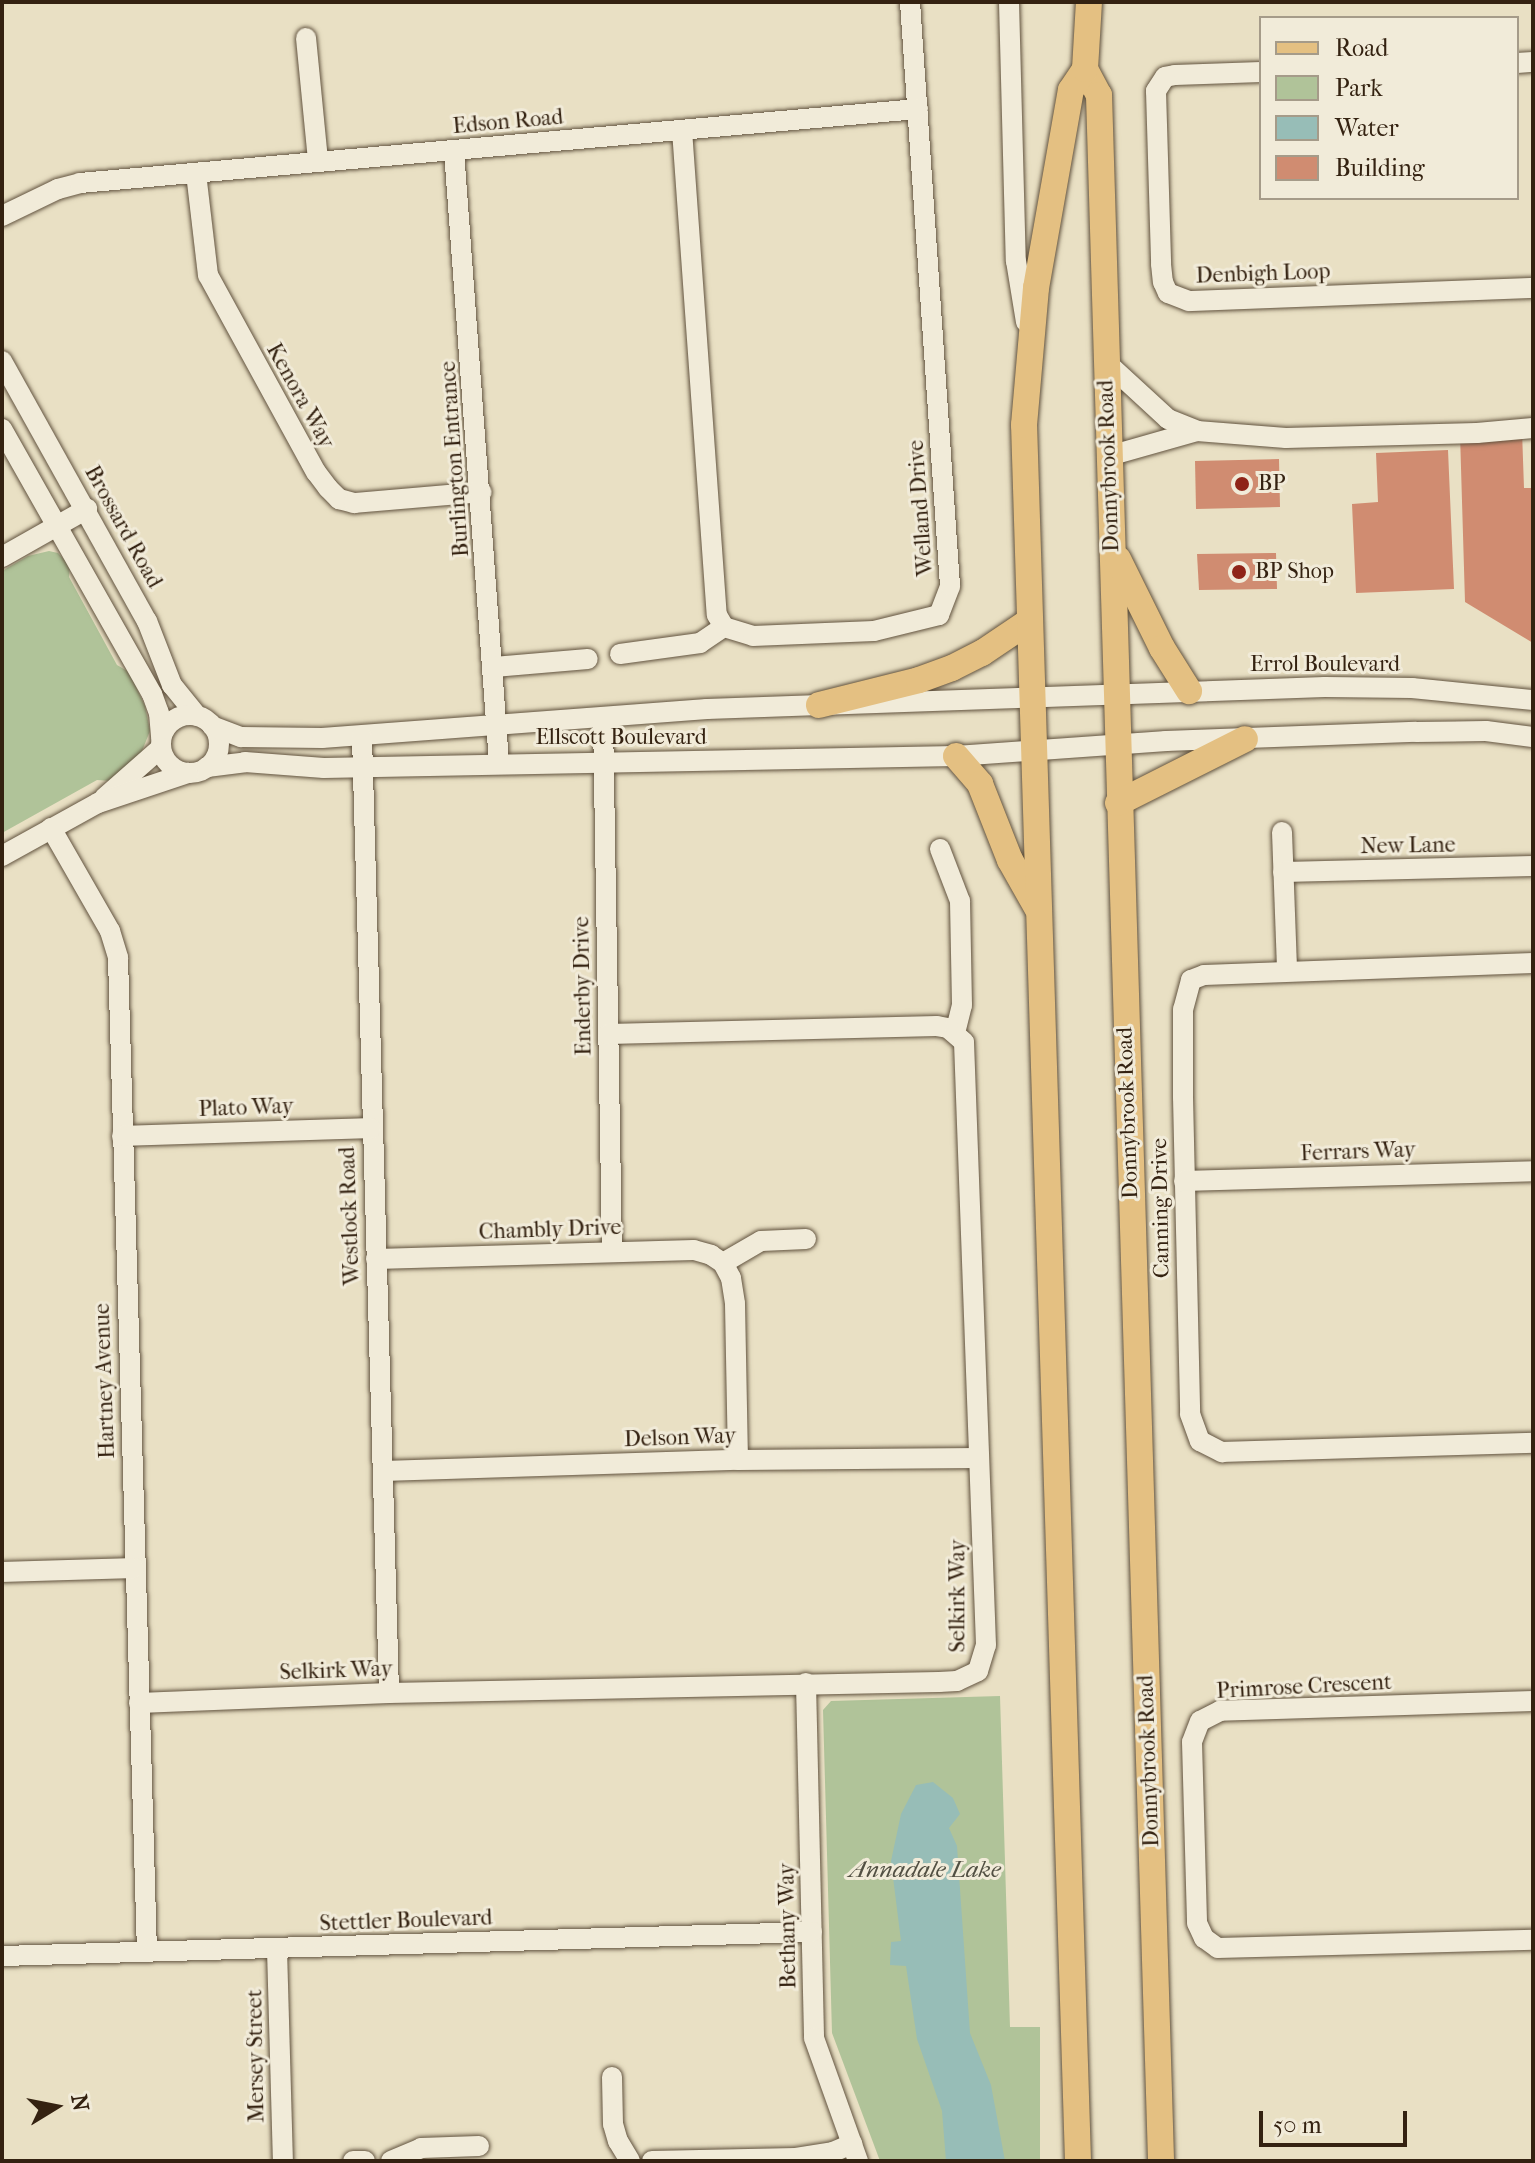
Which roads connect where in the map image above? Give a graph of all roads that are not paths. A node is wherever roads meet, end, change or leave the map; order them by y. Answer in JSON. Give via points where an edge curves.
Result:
{"nodes":[{"id":1,"x":910,"y":2,"type":"edge"},
{"id":2,"x":1009,"y":2,"type":"edge"},
{"id":3,"x":1089,"y":2,"type":"edge"},
{"id":4,"x":306,"y":38,"type":"dead end"},
{"id":5,"x":1085,"y":69,"type":"junction"},
{"id":6,"x":1259,"y":72,"type":"edge"},
{"id":7,"x":918,"y":109,"type":"junction"},
{"id":8,"x":682,"y":130,"type":"junction"},
{"id":9,"x":454,"y":151,"type":"junction"},
{"id":10,"x":318,"y":161,"type":"junction"},
{"id":11,"x":196,"y":173,"type":"junction"},
{"id":12,"x":2,"y":216,"type":"edge"},
{"id":13,"x":1533,"y":288,"type":"edge"},
{"id":14,"x":1029,"y":346,"type":"junction"},
{"id":15,"x":2,"y":361,"type":"edge"},
{"id":16,"x":1106,"y":362,"type":"junction"},
{"id":17,"x":1533,"y":428,"type":"edge"},
{"id":18,"x":2,"y":429,"type":"edge"},
{"id":19,"x":1197,"y":431,"type":"junction"},
{"id":20,"x":1109,"y":456,"type":"junction"},
{"id":21,"x":482,"y":492,"type":"junction"},
{"id":22,"x":87,"y":509,"type":"junction"},
{"id":23,"x":56,"y":526,"type":"junction"},
{"id":24,"x":1112,"y":545,"type":"junction"},
{"id":25,"x":2,"y":557,"type":"edge"},
{"id":26,"x":1028,"y":622,"type":"junction"},
{"id":27,"x":724,"y":627,"type":"junction"},
{"id":28,"x":620,"y":654,"type":"dead end"},
{"id":29,"x":588,"y":659,"type":"dead end"},
{"id":30,"x":494,"y":667,"type":"junction"},
{"id":31,"x":1189,"y":691,"type":"junction"},
{"id":32,"x":1117,"y":694,"type":"junction"},
{"id":33,"x":1031,"y":698,"type":"junction"},
{"id":34,"x":1533,"y":700,"type":"edge"},
{"id":35,"x":819,"y":705,"type":"junction"},
{"id":36,"x":603,"y":719,"type":"junction"},
{"id":37,"x":205,"y":721,"type":"junction"},
{"id":38,"x":498,"y":726,"type":"junction"},
{"id":39,"x":362,"y":737,"type":"junction"},
{"id":40,"x":1533,"y":737,"type":"edge"},
{"id":41,"x":1245,"y":739,"type":"junction"},
{"id":42,"x":161,"y":743,"type":"junction"},
{"id":43,"x":1118,"y":745,"type":"junction"},
{"id":44,"x":1035,"y":752,"type":"junction"},
{"id":45,"x":956,"y":756,"type":"junction"},
{"id":46,"x":603,"y":761,"type":"junction"},
{"id":47,"x":499,"y":763,"type":"junction"},
{"id":48,"x":362,"y":768,"type":"junction"},
{"id":49,"x":197,"y":770,"type":"junction"},
{"id":50,"x":98,"y":803,"type":"junction"},
{"id":51,"x":1118,"y":803,"type":"junction"},
{"id":52,"x":51,"y":828,"type":"junction"},
{"id":53,"x":1282,"y":832,"type":"dead end"},
{"id":54,"x":940,"y":849,"type":"dead end"},
{"id":55,"x":2,"y":856,"type":"edge"},
{"id":56,"x":1533,"y":866,"type":"edge"},
{"id":57,"x":1283,"y":872,"type":"junction"},
{"id":58,"x":1039,"y":911,"type":"junction"},
{"id":59,"x":1533,"y":963,"type":"edge"},
{"id":60,"x":1287,"y":971,"type":"junction"},
{"id":61,"x":955,"y":1033,"type":"junction"},
{"id":62,"x":608,"y":1034,"type":"junction"},
{"id":63,"x":371,"y":1128,"type":"junction"},
{"id":64,"x":122,"y":1136,"type":"junction"},
{"id":65,"x":1533,"y":1171,"type":"edge"},
{"id":66,"x":1184,"y":1181,"type":"junction"},
{"id":67,"x":806,"y":1239,"type":"dead end"},
{"id":68,"x":612,"y":1252,"type":"junction"},
{"id":69,"x":376,"y":1259,"type":"junction"},
{"id":70,"x":723,"y":1263,"type":"junction"},
{"id":71,"x":1533,"y":1443,"type":"edge"},
{"id":72,"x":979,"y":1458,"type":"junction"},
{"id":73,"x":738,"y":1460,"type":"junction"},
{"id":74,"x":383,"y":1471,"type":"junction"},
{"id":75,"x":134,"y":1568,"type":"junction"},
{"id":76,"x":2,"y":1572,"type":"edge"},
{"id":77,"x":806,"y":1683,"type":"junction"},
{"id":78,"x":389,"y":1693,"type":"junction"},
{"id":79,"x":1533,"y":1701,"type":"edge"},
{"id":80,"x":139,"y":1703,"type":"junction"},
{"id":81,"x":812,"y":1932,"type":"junction"},
{"id":82,"x":1533,"y":1940,"type":"edge"},
{"id":83,"x":277,"y":1949,"type":"junction"},
{"id":84,"x":147,"y":1950,"type":"junction"},
{"id":85,"x":2,"y":1956,"type":"edge"},
{"id":86,"x":612,"y":2077,"type":"dead end"},
{"id":87,"x":479,"y":2146,"type":"dead end"},
{"id":88,"x":855,"y":2152,"type":"edge"},
{"id":89,"x":283,"y":2161,"type":"edge"},
{"id":90,"x":353,"y":2161,"type":"edge"},
{"id":91,"x":365,"y":2161,"type":"edge"},
{"id":92,"x":391,"y":2161,"type":"edge"},
{"id":93,"x":630,"y":2161,"type":"edge"},
{"id":94,"x":652,"y":2161,"type":"edge"},
{"id":95,"x":1078,"y":2161,"type":"edge"},
{"id":96,"x":1161,"y":2161,"type":"edge"}],
"edges":[{"from":1,"to":7,"type":"street"},
{"from":2,"to":14,"type":"street","name":"Donnybrook Road","via":[[1016,261]]},
{"from":3,"to":5,"type":"main road","name":"Donnybrook Road"},
{"from":4,"to":10,"type":"street"},
{"from":5,"to":14,"type":"main road","name":"Donnybrook Road","via":[[1071,90]]},
{"from":5,"to":16,"type":"main road","name":"Donnybrook Road","via":[[1099,95]]},
{"from":6,"to":13,"type":"street","name":"Denbigh Loop","via":[[1175,75],[1165,77],[1156,91],[1161,264],[1168,293],[1189,301]]},
{"from":7,"to":8,"type":"street","name":"Edson Road"},
{"from":7,"to":27,"type":"street","name":"Welland Drive","via":[[950,586],[946,604],[927,620],[874,631],[753,636]]},
{"from":8,"to":9,"type":"street","name":"Edson Road"},
{"from":8,"to":27,"type":"street","via":[[714,596]]},
{"from":9,"to":10,"type":"street","name":"Edson Road"},
{"from":9,"to":21,"type":"street","name":"Burlington Entrance"},
{"from":10,"to":11,"type":"street","name":"Edson Road"},
{"from":11,"to":12,"type":"street","name":"Edson Road","via":[[80,183]]},
{"from":11,"to":21,"type":"street","name":"Kenora Way","via":[[208,275],[328,488],[339,499],[354,503]]},
{"from":14,"to":26,"type":"main road","name":"Donnybrook Road","via":[[1024,438]]},
{"from":15,"to":22,"type":"street","name":"Brossard Road"},
{"from":16,"to":19,"type":"street","via":[[1168,419]]},
{"from":16,"to":20,"type":"main road","name":"Donnybrook Road"},
{"from":17,"to":19,"type":"street","via":[[1286,438]]},
{"from":18,"to":23,"type":"street"},
{"from":19,"to":20,"type":"street"},
{"from":20,"to":24,"type":"main road","name":"Donnybrook Road"},
{"from":21,"to":30,"type":"street","name":"Burlington Entrance"},
{"from":22,"to":23,"type":"street"},
{"from":22,"to":37,"type":"street","name":"Brossard Road","via":[[147,621],[172,685]]},
{"from":23,"to":25,"type":"street"},
{"from":23,"to":42,"type":"street","via":[[152,694]]},
{"from":24,"to":31,"type":"main road"},
{"from":24,"to":32,"type":"main road","name":"Donnybrook Road"},
{"from":26,"to":33,"type":"main road","name":"Donnybrook Road"},
{"from":26,"to":35,"type":"main road","via":[[952,668]]},
{"from":27,"to":28,"type":"street","via":[[700,643]]},
{"from":29,"to":30,"type":"street"},
{"from":30,"to":38,"type":"street","name":"Burlington Entrance"},
{"from":31,"to":32,"type":"street","name":"Errol Boulevard"},
{"from":31,"to":34,"type":"street","name":"Errol Boulevard","via":[[1412,688]]},
{"from":32,"to":33,"type":"street","name":"Errol Boulevard"},
{"from":32,"to":43,"type":"main road","name":"Donnybrook Road"},
{"from":33,"to":35,"type":"street","name":"Ellscott Boulevard"},
{"from":33,"to":44,"type":"main road","name":"Donnybrook Road"},
{"from":35,"to":36,"type":"street","name":"Ellscott Boulevard"},
{"from":36,"to":38,"type":"street","name":"Ellscott Boulevard"},
{"from":36,"to":46,"type":"street","name":"Enderby Drive"},
{"from":37,"to":39,"type":"street","name":"Ellscott Boulevard","via":[[241,737]]},
{"from":37,"to":42,"type":"street","via":[[187,715],[171,722]]},
{"from":37,"to":49,"type":"street","via":[[217,735],[217,753]]},
{"from":38,"to":39,"type":"street","name":"Ellscott Boulevard"},
{"from":38,"to":47,"type":"street","name":"Burlington Entrance"},
{"from":39,"to":48,"type":"street","name":"Westlock Road"},
{"from":40,"to":41,"type":"street","via":[[1472,731]]},
{"from":41,"to":43,"type":"street"},
{"from":41,"to":51,"type":"main road"},
{"from":42,"to":49,"type":"street","via":[[170,765]]},
{"from":42,"to":50,"type":"street","name":"Ellscott Boulevard"},
{"from":43,"to":44,"type":"street","name":"Ellscott Boulevard"},
{"from":43,"to":51,"type":"main road","name":"Donnybrook Road"},
{"from":44,"to":45,"type":"street","name":"Ellscott Boulevard"},
{"from":44,"to":58,"type":"main road","name":"Donnybrook Road"},
{"from":45,"to":46,"type":"street","name":"Ellscott Boulevard"},
{"from":45,"to":58,"type":"main road","via":[[989,801],[1010,860]]},
{"from":46,"to":47,"type":"street","name":"Ellscott Boulevard"},
{"from":46,"to":62,"type":"street","name":"Enderby Drive"},
{"from":47,"to":48,"type":"street","name":"Ellscott Boulevard"},
{"from":48,"to":49,"type":"street","name":"Ellscott Boulevard","via":[[245,762]]},
{"from":48,"to":63,"type":"street","name":"Westlock Road"},
{"from":49,"to":50,"type":"street","name":"Ellscott Boulevard"},
{"from":50,"to":52,"type":"street","name":"Ellscott Boulevard"},
{"from":51,"to":96,"type":"main road","name":"Donnybrook Road"},
{"from":52,"to":55,"type":"street","name":"Ellscott Boulevard"},
{"from":52,"to":64,"type":"street","name":"Hartney Avenue","via":[[116,945]]},
{"from":53,"to":57,"type":"street"},
{"from":54,"to":61,"type":"street","via":[[960,901],[962,1005]]},
{"from":56,"to":57,"type":"street","name":"New Lane"},
{"from":57,"to":60,"type":"street"},
{"from":58,"to":95,"type":"main road","name":"Donnybrook Road"},
{"from":59,"to":60,"type":"street","name":"Canning Drive"},
{"from":60,"to":66,"type":"street","name":"Canning Drive","via":[[1191,980],[1183,1009]]},
{"from":61,"to":62,"type":"street","via":[[937,1026]]},
{"from":61,"to":72,"type":"street","name":"Selkirk Way","via":[[967,1056]]},
{"from":62,"to":68,"type":"street","name":"Enderby Drive"},
{"from":63,"to":64,"type":"street","name":"Plato Way"},
{"from":63,"to":69,"type":"street","name":"Westlock Road"},
{"from":64,"to":75,"type":"street","name":"Hartney Avenue"},
{"from":65,"to":66,"type":"street","name":"Ferrars Way"},
{"from":66,"to":71,"type":"street","name":"Canning Drive","via":[[1190,1414],[1200,1441],[1222,1452]]},
{"from":67,"to":70,"type":"street","via":[[761,1241]]},
{"from":68,"to":69,"type":"street","name":"Chambly Drive"},
{"from":68,"to":70,"type":"street","name":"Chambly Drive","via":[[694,1250]]},
{"from":69,"to":74,"type":"street","name":"Westlock Road"},
{"from":70,"to":73,"type":"street","via":[[735,1304]]},
{"from":72,"to":73,"type":"street","name":"Delson Way"},
{"from":72,"to":77,"type":"street","name":"Selkirk Way","via":[[986,1645],[978,1671],[957,1681]]},
{"from":73,"to":74,"type":"street","name":"Delson Way"},
{"from":74,"to":78,"type":"street","name":"Westlock Road"},
{"from":75,"to":76,"type":"street"},
{"from":75,"to":80,"type":"street","name":"Hartney Avenue"},
{"from":77,"to":78,"type":"street","name":"Selkirk Way"},
{"from":77,"to":81,"type":"street","name":"Bethany Way"},
{"from":78,"to":80,"type":"street","name":"Selkirk Way"},
{"from":79,"to":82,"type":"street","name":"Primrose Crescent","via":[[1220,1711],[1200,1721],[1192,1742],[1197,1923],[1204,1938],[1218,1948]]},
{"from":80,"to":84,"type":"street","name":"Hartney Avenue"},
{"from":81,"to":83,"type":"street","name":"Stettler Boulevard"},
{"from":81,"to":88,"type":"street","name":"Bethany Way","via":[[814,2038]]},
{"from":83,"to":84,"type":"street","name":"Stettler Boulevard"},
{"from":83,"to":89,"type":"street","name":"Mersey Street"},
{"from":84,"to":85,"type":"street","name":"Stettler Boulevard"},
{"from":86,"to":93,"type":"street","via":[[613,2124]]},
{"from":87,"to":92,"type":"street","via":[[421,2148]]},
{"from":88,"to":94,"type":"street"},
{"from":90,"to":91,"type":"street"}]}
